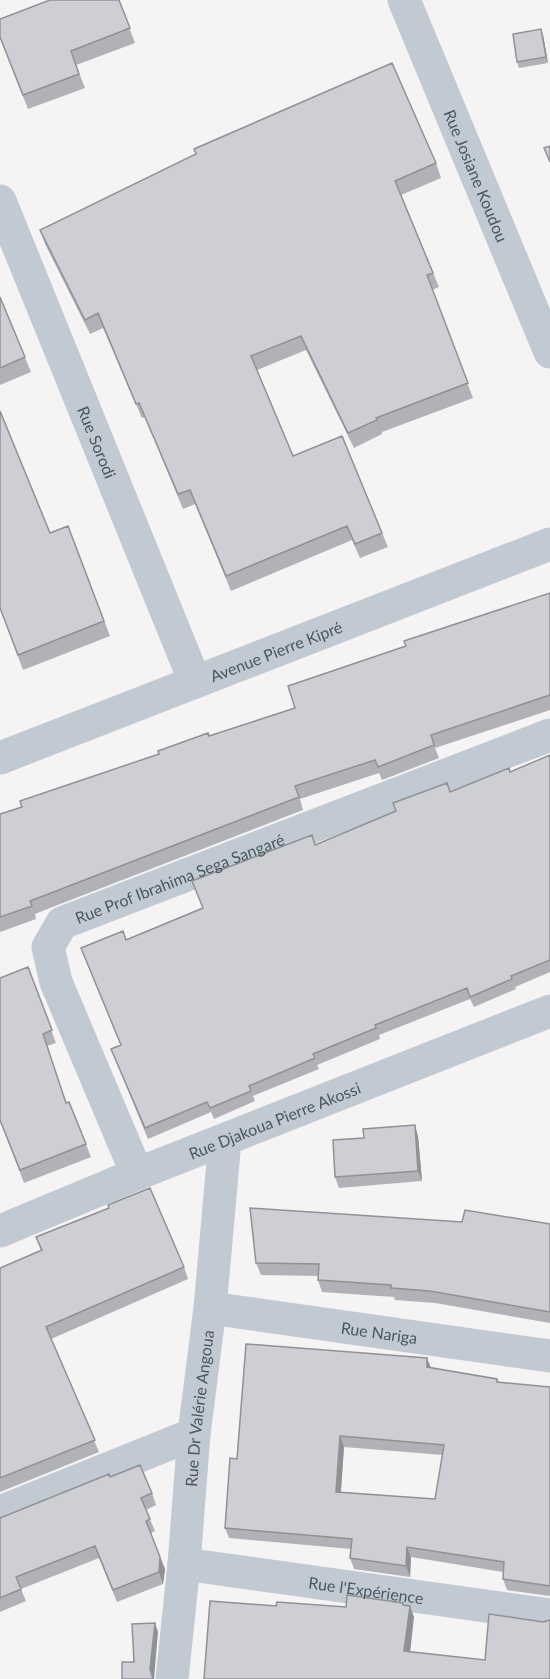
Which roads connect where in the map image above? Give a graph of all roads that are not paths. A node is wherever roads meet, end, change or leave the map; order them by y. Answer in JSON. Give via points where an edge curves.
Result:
{"nodes":[{"id":1,"x":404,"y":0,"type":"edge"},
{"id":2,"x":0,"y":201,"type":"edge"},
{"id":3,"x":550,"y":351,"type":"edge"},
{"id":4,"x":550,"y":544,"type":"edge"},
{"id":5,"x":195,"y":682,"type":"junction"},
{"id":6,"x":550,"y":735,"type":"edge"},
{"id":7,"x":0,"y":758,"type":"edge"},
{"id":8,"x":550,"y":1011,"type":"edge"},
{"id":9,"x":225,"y":1140,"type":"junction"},
{"id":10,"x":137,"y":1174,"type":"junction"},
{"id":11,"x":0,"y":1232,"type":"edge"},
{"id":12,"x":210,"y":1308,"type":"junction"},
{"id":13,"x":550,"y":1356,"type":"edge"},
{"id":14,"x":194,"y":1434,"type":"junction"},
{"id":15,"x":0,"y":1512,"type":"edge"},
{"id":16,"x":184,"y":1564,"type":"junction"},
{"id":17,"x":550,"y":1615,"type":"edge"},
{"id":18,"x":172,"y":1679,"type":"edge"}],
"edges":[{"from":1,"to":3,"type":"street","name":"Rue Josiane Koudou"},
{"from":2,"to":5,"type":"street","name":"Rue Sorodi"},
{"from":4,"to":5,"type":"street","name":"Avenue Pierre Kipré"},
{"from":5,"to":7,"type":"street","name":"Avenue Pierre Kipré"},
{"from":6,"to":10,"type":"street","name":"Rue Prof Ibrahima Sega Sangaré","via":[[62,923],[48,947],[56,982]]},
{"from":8,"to":9,"type":"street","name":"Rue Djakoua Pierre Akossi"},
{"from":9,"to":10,"type":"street","name":"Rue Djakoua Pierre Akossi"},
{"from":9,"to":12,"type":"street","name":"Rue Dr Valérie Angoua"},
{"from":10,"to":11,"type":"street","name":"Rue Djakoua Pierre Akossi"},
{"from":12,"to":13,"type":"street","name":"Rue Nariga"},
{"from":12,"to":14,"type":"street","name":"Rue Dr Valérie Angoua"},
{"from":14,"to":15,"type":"street"},
{"from":14,"to":16,"type":"street","name":"Rue Dr Valérie Angoua"},
{"from":16,"to":17,"type":"street","name":"Rue l'Expérience"},
{"from":16,"to":18,"type":"street","name":"Rue Dr Valérie Angoua"}]}
